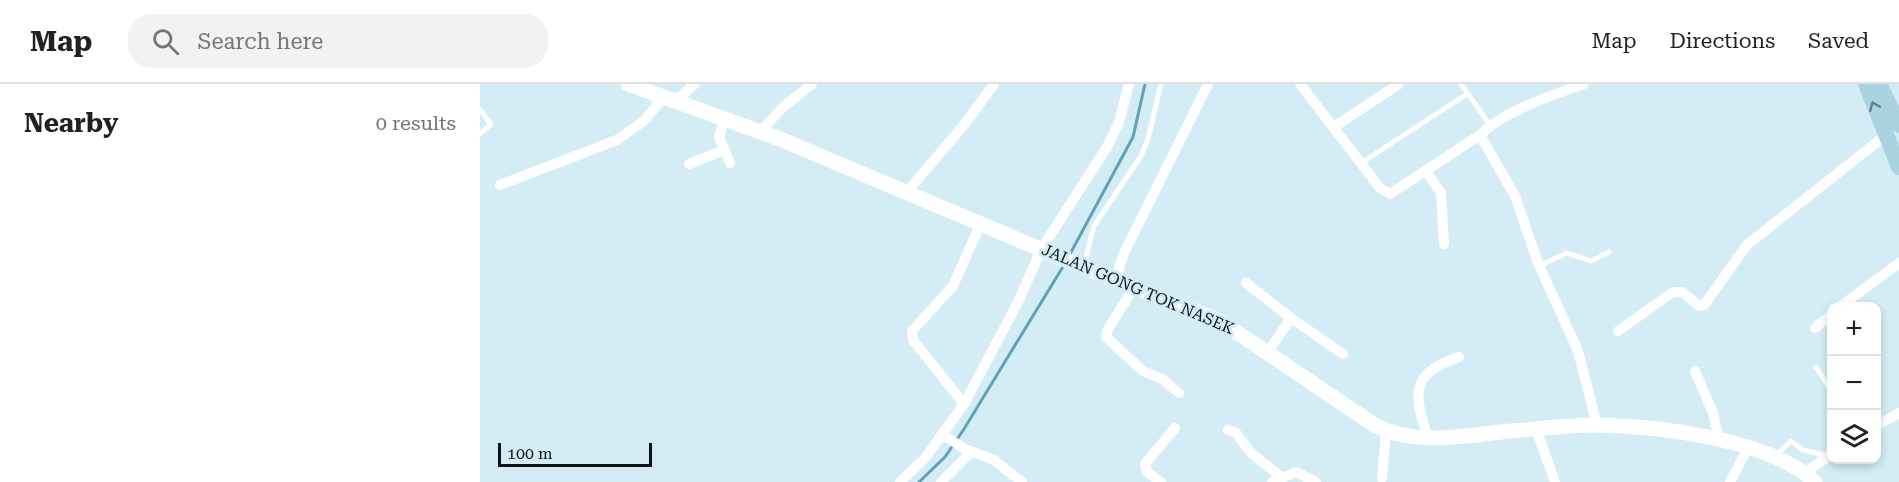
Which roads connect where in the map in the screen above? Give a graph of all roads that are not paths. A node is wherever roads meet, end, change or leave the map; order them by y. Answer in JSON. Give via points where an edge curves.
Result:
{"nodes":[{"id":1,"x":628,"y":84,"type":"edge"},
{"id":2,"x":695,"y":84,"type":"edge"},
{"id":3,"x":812,"y":84,"type":"edge"},
{"id":4,"x":994,"y":84,"type":"edge"},
{"id":5,"x":1129,"y":84,"type":"edge"},
{"id":6,"x":1161,"y":84,"type":"edge"},
{"id":7,"x":1208,"y":84,"type":"edge"},
{"id":8,"x":1300,"y":84,"type":"edge"},
{"id":9,"x":1399,"y":84,"type":"edge"},
{"id":10,"x":1461,"y":84,"type":"edge"},
{"id":11,"x":1584,"y":84,"type":"edge"},
{"id":12,"x":1866,"y":84,"type":"edge"},
{"id":13,"x":1879,"y":84,"type":"edge"},
{"id":14,"x":1467,"y":94,"type":"junction"},
{"id":15,"x":670,"y":98,"type":"junction"},
{"id":16,"x":480,"y":110,"type":"edge"},
{"id":17,"x":725,"y":118,"type":"junction"},
{"id":18,"x":1490,"y":125,"type":"junction"},
{"id":19,"x":1334,"y":127,"type":"junction"},
{"id":20,"x":760,"y":131,"type":"junction"},
{"id":21,"x":480,"y":134,"type":"edge"},
{"id":22,"x":1480,"y":135,"type":"junction"},
{"id":23,"x":1885,"y":135,"type":"edge"},
{"id":24,"x":724,"y":150,"type":"junction"},
{"id":25,"x":730,"y":163,"type":"dead end"},
{"id":26,"x":1361,"y":163,"type":"junction"},
{"id":27,"x":689,"y":164,"type":"dead end"},
{"id":28,"x":1899,"y":166,"type":"edge"},
{"id":29,"x":1426,"y":171,"type":"junction"},
{"id":30,"x":500,"y":185,"type":"dead end"},
{"id":31,"x":906,"y":193,"type":"junction"},
{"id":32,"x":981,"y":223,"type":"junction"},
{"id":33,"x":1444,"y":244,"type":"dead end"},
{"id":34,"x":1045,"y":250,"type":"junction"},
{"id":35,"x":1609,"y":252,"type":"dead end"},
{"id":36,"x":1899,"y":263,"type":"edge"},
{"id":37,"x":1078,"y":265,"type":"junction"},
{"id":38,"x":1539,"y":266,"type":"junction"},
{"id":39,"x":1115,"y":279,"type":"junction"},
{"id":40,"x":1246,"y":283,"type":"dead end"},
{"id":41,"x":1135,"y":286,"type":"junction"},
{"id":42,"x":1846,"y":302,"type":"edge"},
{"id":43,"x":1291,"y":318,"type":"junction"},
{"id":44,"x":1827,"y":318,"type":"edge"},
{"id":45,"x":1815,"y":328,"type":"dead end"},
{"id":46,"x":1618,"y":331,"type":"dead end"},
{"id":47,"x":1268,"y":352,"type":"junction"},
{"id":48,"x":1343,"y":354,"type":"dead end"},
{"id":49,"x":1459,"y":357,"type":"dead end"},
{"id":50,"x":1816,"y":367,"type":"dead end"},
{"id":51,"x":1695,"y":370,"type":"dead end"},
{"id":52,"x":1827,"y":384,"type":"edge"},
{"id":53,"x":1179,"y":393,"type":"dead end"},
{"id":54,"x":964,"y":404,"type":"junction"},
{"id":55,"x":1899,"y":413,"type":"edge"},
{"id":56,"x":1881,"y":423,"type":"edge"},
{"id":57,"x":1598,"y":425,"type":"junction"},
{"id":58,"x":1175,"y":428,"type":"dead end"},
{"id":59,"x":1536,"y":429,"type":"junction"},
{"id":60,"x":1228,"y":430,"type":"dead end"},
{"id":61,"x":1386,"y":431,"type":"junction"},
{"id":62,"x":945,"y":436,"type":"junction"},
{"id":63,"x":1428,"y":438,"type":"junction"},
{"id":64,"x":1719,"y":441,"type":"junction"},
{"id":65,"x":1748,"y":448,"type":"junction"},
{"id":66,"x":968,"y":451,"type":"junction"},
{"id":67,"x":1827,"y":454,"type":"edge"},
{"id":68,"x":1775,"y":456,"type":"junction"},
{"id":69,"x":1827,"y":458,"type":"edge"},
{"id":70,"x":1810,"y":477,"type":"edge"},
{"id":71,"x":1382,"y":478,"type":"dead end"},
{"id":72,"x":1276,"y":479,"type":"edge"},
{"id":73,"x":900,"y":482,"type":"edge"},
{"id":74,"x":941,"y":482,"type":"edge"},
{"id":75,"x":1022,"y":482,"type":"edge"},
{"id":76,"x":1161,"y":482,"type":"edge"},
{"id":77,"x":1316,"y":482,"type":"edge"},
{"id":78,"x":1555,"y":482,"type":"edge"},
{"id":79,"x":1730,"y":482,"type":"edge"}],
"edges":[{"from":1,"to":15,"type":"main road","name":"JALAN GONG TOK NASEK"},
{"from":2,"to":15,"type":"street"},
{"from":3,"to":20,"type":"street"},
{"from":4,"to":31,"type":"street"},
{"from":5,"to":34,"type":"street","via":[[1119,122],[1107,147]]},
{"from":6,"to":37,"type":"lane","via":[[1141,156],[1095,226]]},
{"from":7,"to":39,"type":"street"},
{"from":8,"to":19,"type":"street"},
{"from":9,"to":19,"type":"street"},
{"from":10,"to":14,"type":"lane"},
{"from":11,"to":18,"type":"street"},
{"from":23,"to":12,"type":"main road","one_way":true},
{"from":13,"to":23,"type":"main road"},
{"from":14,"to":18,"type":"lane"},
{"from":14,"to":26,"type":"lane"},
{"from":15,"to":17,"type":"main road","name":"JALAN GONG TOK NASEK"},
{"from":15,"to":30,"type":"street","via":[[617,140]]},
{"from":16,"to":21,"type":"lane","via":[[491,124]]},
{"from":17,"to":20,"type":"main road","name":"JALAN GONG TOK NASEK"},
{"from":17,"to":24,"type":"street","via":[[720,137]]},
{"from":18,"to":22,"type":"street"},
{"from":19,"to":26,"type":"street"},
{"from":20,"to":31,"type":"main road","name":"JALAN GONG TOK NASEK"},
{"from":22,"to":29,"type":"street"},
{"from":22,"to":38,"type":"street","via":[[1509,183]]},
{"from":23,"to":28,"type":"main road"},
{"from":23,"to":46,"type":"street","via":[[1747,245],[1704,305],[1699,306],[1677,291]]},
{"from":24,"to":25,"type":"street"},
{"from":24,"to":27,"type":"street"},
{"from":26,"to":29,"type":"street","via":[[1380,188],[1390,194]]},
{"from":29,"to":33,"type":"street","via":[[1441,193]]},
{"from":31,"to":32,"type":"main road","name":"JALAN GONG TOK NASEK"},
{"from":32,"to":34,"type":"main road","name":"JALAN GONG TOK NASEK"},
{"from":32,"to":54,"type":"street","via":[[953,286],[912,331],[913,340]]},
{"from":34,"to":37,"type":"main road","name":"JALAN GONG TOK NASEK"},
{"from":34,"to":54,"type":"street"},
{"from":35,"to":38,"type":"lane","via":[[1591,261],[1568,253]]},
{"from":36,"to":42,"type":"street"},
{"from":37,"to":39,"type":"main road","name":"JALAN GONG TOK NASEK"},
{"from":38,"to":57,"type":"street","via":[[1578,351]]},
{"from":39,"to":41,"type":"main road","name":"JALAN GONG TOK NASEK"},
{"from":40,"to":43,"type":"street"},
{"from":41,"to":47,"type":"main road","name":"JALAN GONG TOK NASEK","via":[[1220,321]]},
{"from":41,"to":53,"type":"street","via":[[1106,337],[1143,371],[1162,379]]},
{"from":43,"to":47,"type":"street"},
{"from":43,"to":48,"type":"street"},
{"from":44,"to":45,"type":"street"},
{"from":47,"to":61,"type":"main road","name":"JALAN GONG TOK NASEK"},
{"from":49,"to":63,"type":"street","via":[[1434,367],[1420,382],[1418,403]]},
{"from":50,"to":52,"type":"lane"},
{"from":51,"to":64,"type":"street","via":[[1713,413]]},
{"from":54,"to":62,"type":"street"},
{"from":55,"to":56,"type":"street"},
{"from":57,"to":59,"type":"main road","name":"JALAN GONG TOK NASEK"},
{"from":57,"to":64,"type":"main road","name":"JALAN GONG TOK NASEK","via":[[1661,430]]},
{"from":58,"to":76,"type":"street","via":[[1145,464],[1147,472]]},
{"from":59,"to":63,"type":"main road","name":"JALAN GONG TOK NASEK"},
{"from":59,"to":78,"type":"street"},
{"from":60,"to":72,"type":"street","via":[[1236,433]]},
{"from":61,"to":63,"type":"main road","name":"JALAN GONG TOK NASEK"},
{"from":61,"to":71,"type":"street"},
{"from":62,"to":66,"type":"street"},
{"from":62,"to":73,"type":"street"},
{"from":64,"to":65,"type":"main road","name":"JALAN GONG TOK NASEK"},
{"from":65,"to":68,"type":"main road","name":"JALAN GONG TOK NASEK"},
{"from":65,"to":79,"type":"street"},
{"from":66,"to":74,"type":"street"},
{"from":66,"to":75,"type":"street","via":[[994,460]]},
{"from":67,"to":68,"type":"lane","via":[[1803,450],[1789,441]]},
{"from":68,"to":70,"type":"main road","name":"JALAN GONG TOK NASEK"},
{"from":69,"to":70,"type":"street"},
{"from":72,"to":77,"type":"street","via":[[1296,472]]}]}
